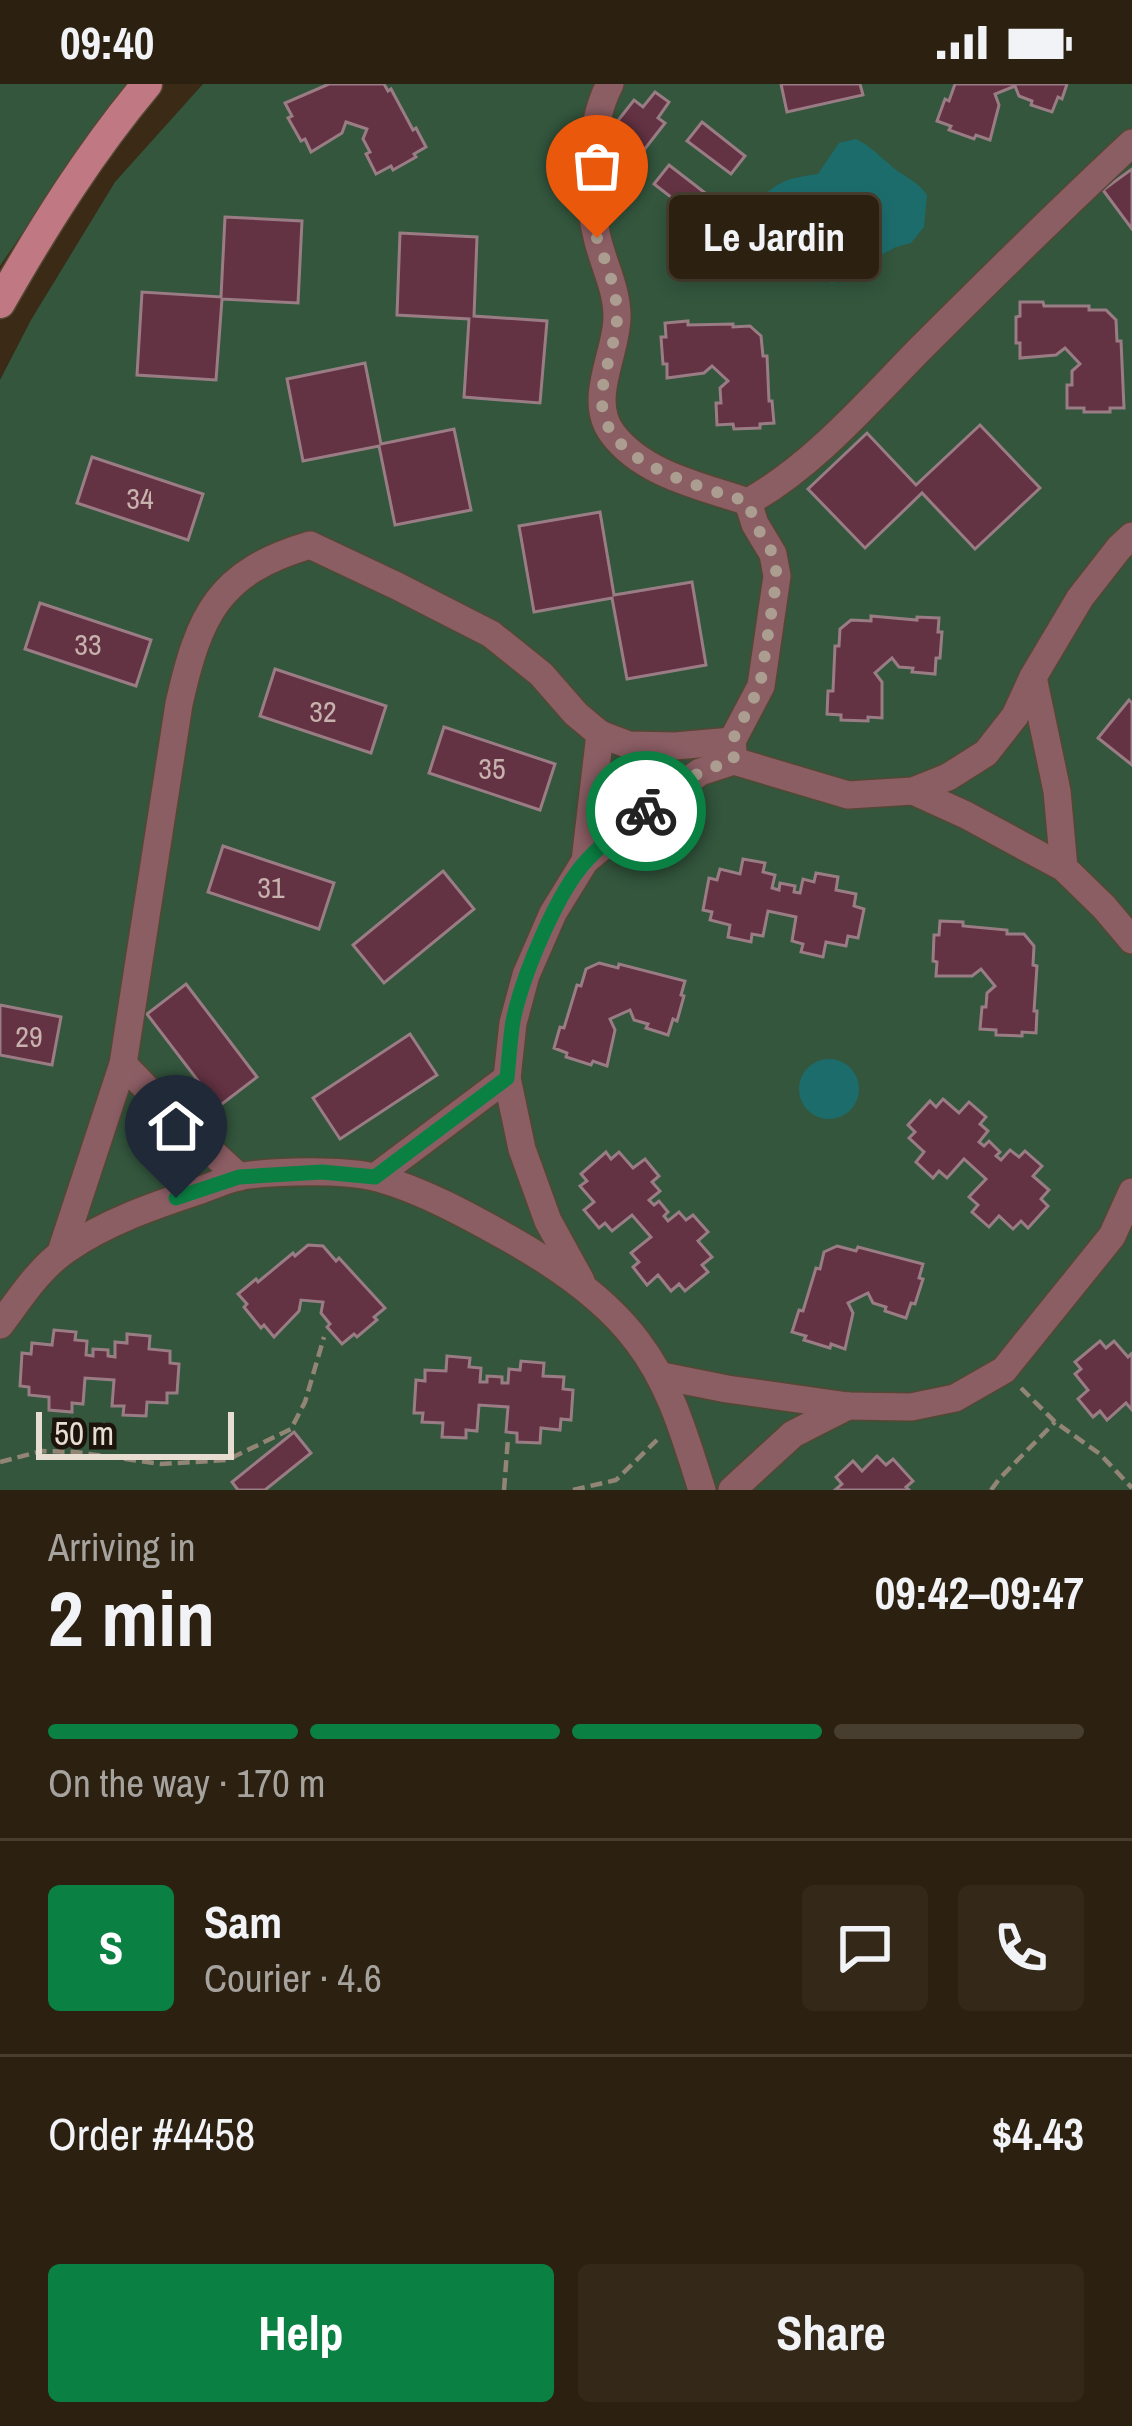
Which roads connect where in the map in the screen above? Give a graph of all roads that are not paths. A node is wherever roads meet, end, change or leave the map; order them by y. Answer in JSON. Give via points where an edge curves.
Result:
{"nodes":[{"id":1,"x":147,"y":84,"type":"edge"},
{"id":2,"x":601,"y":86,"type":"edge"},
{"id":3,"x":1132,"y":143,"type":"edge"},
{"id":4,"x":0,"y":302,"type":"edge"},
{"id":5,"x":748,"y":502,"type":"junction"},
{"id":6,"x":1132,"y":536,"type":"edge"},
{"id":7,"x":1033,"y":677,"type":"junction"},
{"id":8,"x":600,"y":734,"type":"junction"},
{"id":9,"x":733,"y":751,"type":"junction"},
{"id":10,"x":913,"y":791,"type":"junction"},
{"id":11,"x":585,"y":862,"type":"junction"},
{"id":12,"x":1064,"y":868,"type":"junction"},
{"id":13,"x":1132,"y":940,"type":"edge"},
{"id":14,"x":123,"y":1064,"type":"junction"},
{"id":15,"x":507,"y":1078,"type":"junction"},
{"id":16,"x":239,"y":1177,"type":"junction"},
{"id":17,"x":375,"y":1177,"type":"junction"},
{"id":18,"x":1132,"y":1192,"type":"edge"},
{"id":19,"x":61,"y":1252,"type":"junction"},
{"id":20,"x":585,"y":1289,"type":"junction"},
{"id":21,"x":0,"y":1325,"type":"edge"},
{"id":22,"x":662,"y":1376,"type":"junction"},
{"id":23,"x":848,"y":1406,"type":"junction"},
{"id":24,"x":702,"y":1490,"type":"edge"},
{"id":25,"x":732,"y":1490,"type":"edge"}],
"edges":[{"from":1,"to":4,"type":"street","via":[[47,220]]},
{"from":2,"to":5,"type":"street","via":[[591,201],[617,317],[602,404],[608,428],[655,468]]},
{"from":3,"to":5,"type":"street","via":[[864,407]]},
{"from":5,"to":9,"type":"street","via":[[777,576],[760,686]]},
{"from":6,"to":7,"type":"street","via":[[1080,598]]},
{"from":7,"to":10,"type":"street","via":[[986,753]]},
{"from":7,"to":12,"type":"street"},
{"from":8,"to":9,"type":"street","via":[[629,745]]},
{"from":8,"to":11,"type":"street"},
{"from":8,"to":14,"type":"street","via":[[491,634],[310,545],[237,578],[217,599],[187,667]]},
{"from":9,"to":10,"type":"street","via":[[848,795]]},
{"from":9,"to":11,"type":"street"},
{"from":10,"to":12,"type":"street"},
{"from":11,"to":15,"type":"street","via":[[526,975]]},
{"from":12,"to":13,"type":"street"},
{"from":14,"to":16,"type":"street"},
{"from":14,"to":19,"type":"street"},
{"from":15,"to":17,"type":"street"},
{"from":15,"to":20,"type":"street","via":[[548,1221]]},
{"from":16,"to":17,"type":"street"},
{"from":16,"to":19,"type":"street","via":[[129,1216]]},
{"from":17,"to":20,"type":"street","via":[[488,1226]]},
{"from":18,"to":23,"type":"street","via":[[1112,1236],[1004,1370],[955,1398]]},
{"from":19,"to":21,"type":"street"},
{"from":20,"to":22,"type":"street"},
{"from":22,"to":23,"type":"street"},
{"from":22,"to":24,"type":"street"},
{"from":23,"to":25,"type":"street","via":[[794,1434]]}]}
